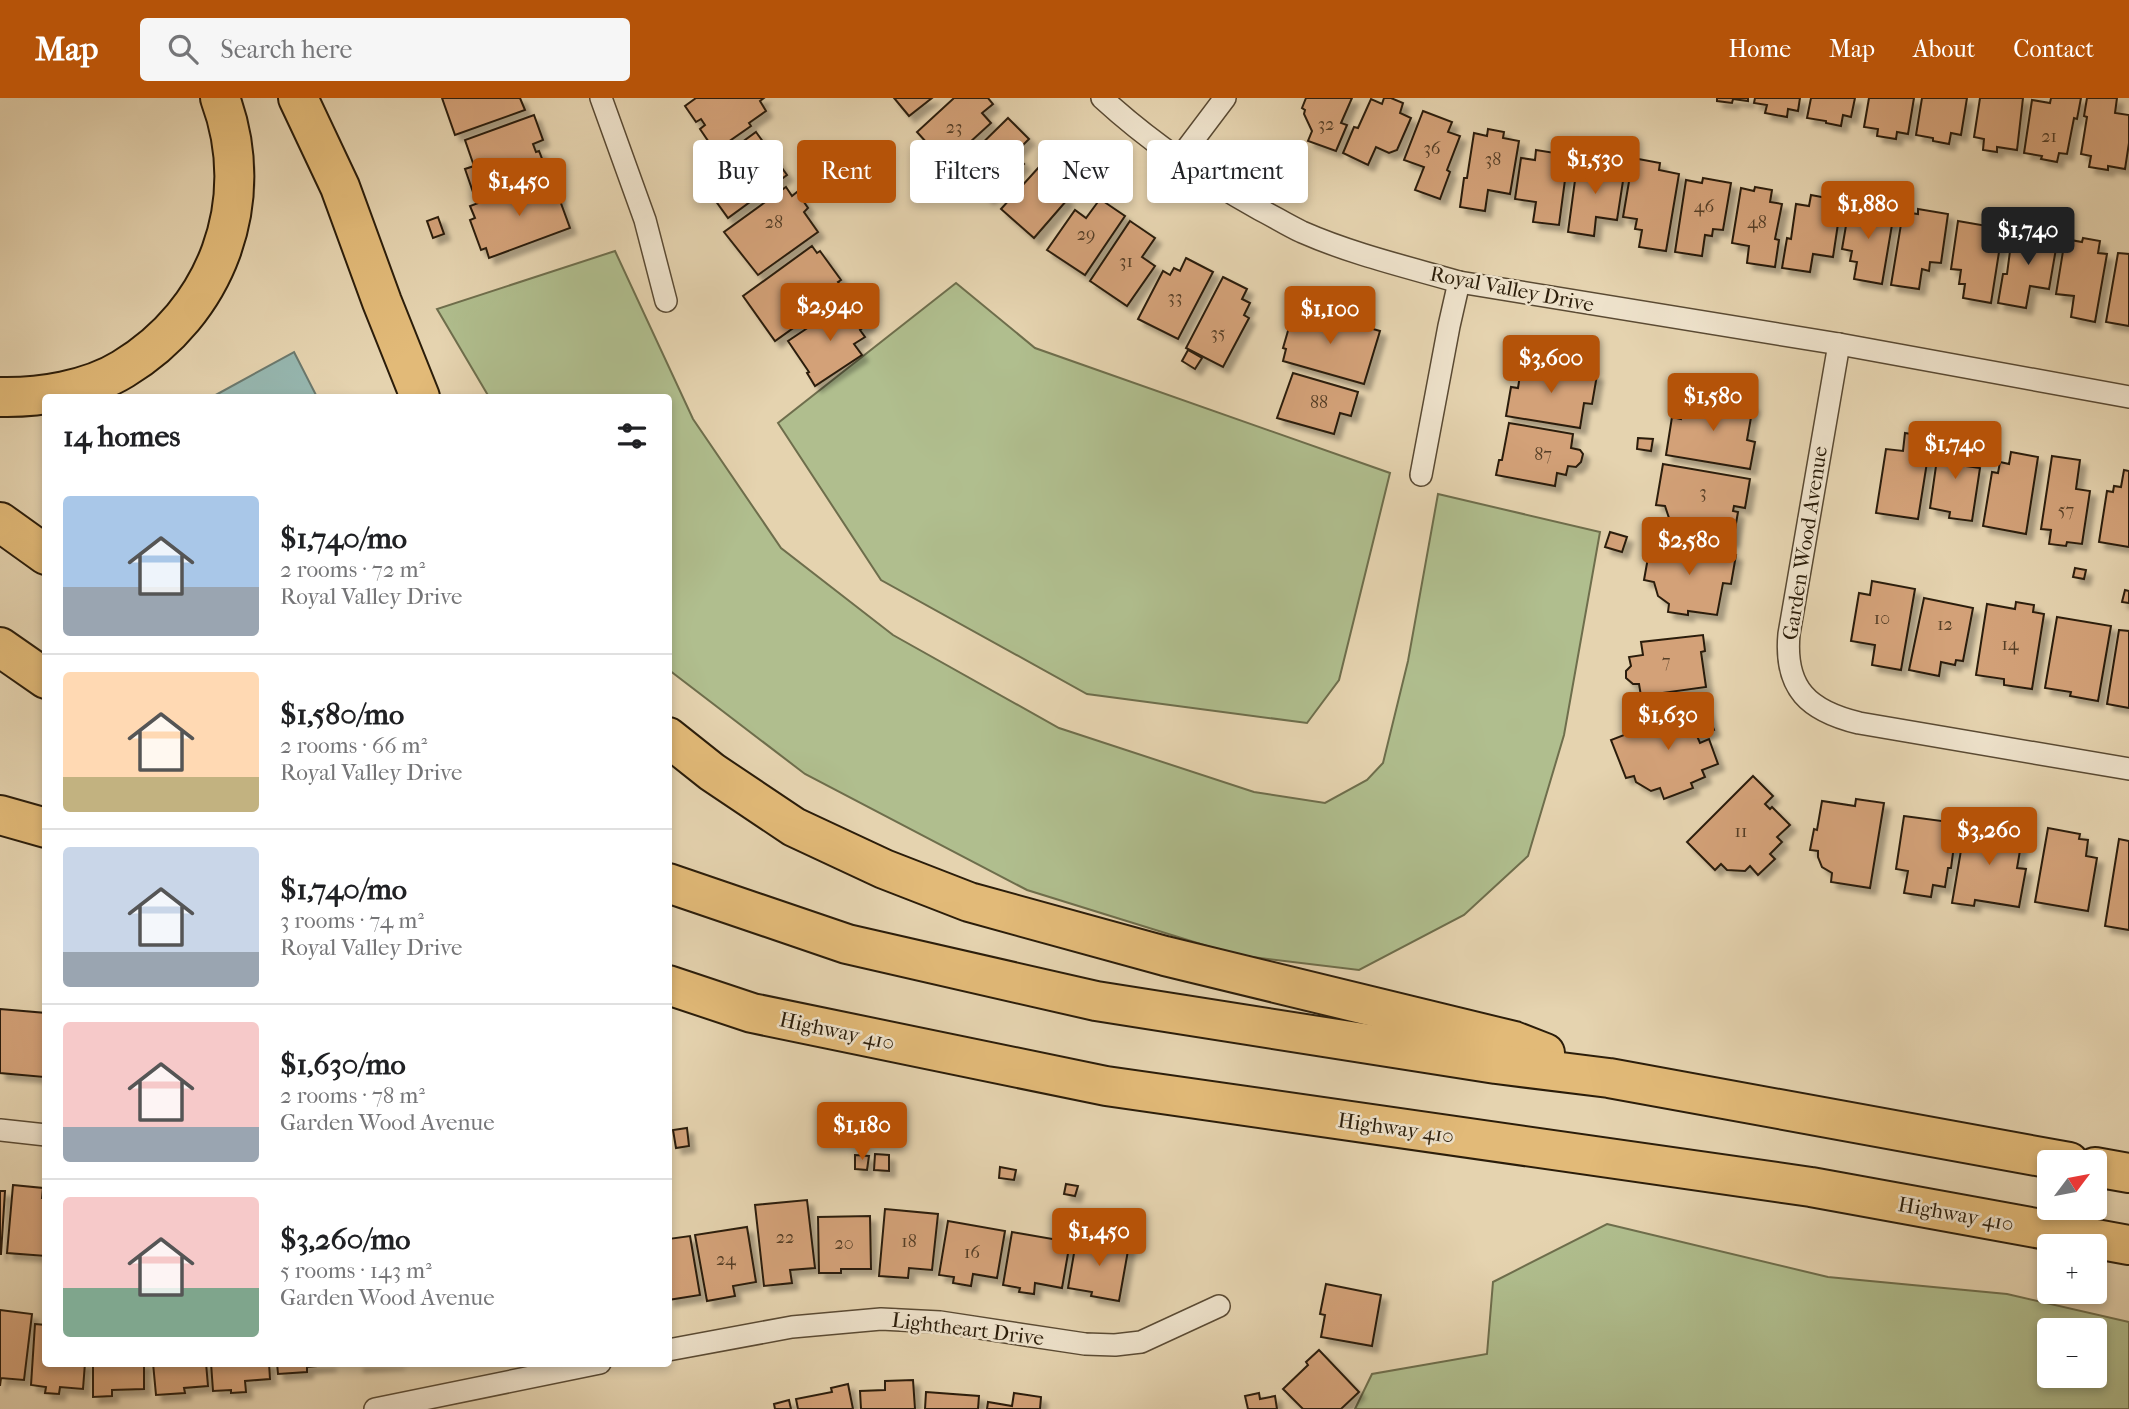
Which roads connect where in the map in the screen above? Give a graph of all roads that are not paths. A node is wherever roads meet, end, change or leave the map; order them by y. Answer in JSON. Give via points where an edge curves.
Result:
{"nodes":[{"id":1,"x":220,"y":98,"type":"edge"},
{"id":2,"x":299,"y":98,"type":"edge"},
{"id":3,"x":601,"y":98,"type":"edge"},
{"id":4,"x":1102,"y":98,"type":"edge"},
{"id":5,"x":1226,"y":98,"type":"edge"},
{"id":6,"x":1152,"y":140,"type":"edge"},
{"id":7,"x":1194,"y":140,"type":"edge"},
{"id":8,"x":1249,"y":203,"type":"edge"},
{"id":9,"x":1460,"y":282,"type":"junction"},
{"id":10,"x":666,"y":301,"type":"dead end"},
{"id":11,"x":1839,"y":344,"type":"junction"},
{"id":12,"x":42,"y":394,"type":"edge"},
{"id":13,"x":42,"y":394,"type":"edge"},
{"id":14,"x":419,"y":394,"type":"edge"},
{"id":15,"x":0,"y":397,"type":"edge"},
{"id":16,"x":2129,"y":397,"type":"edge"},
{"id":17,"x":1422,"y":475,"type":"dead end"},
{"id":18,"x":0,"y":522,"type":"edge"},
{"id":19,"x":42,"y":552,"type":"edge"},
{"id":20,"x":0,"y":647,"type":"edge"},
{"id":21,"x":42,"y":676,"type":"edge"},
{"id":22,"x":672,"y":740,"type":"edge"},
{"id":23,"x":2129,"y":769,"type":"edge"},
{"id":24,"x":0,"y":815,"type":"edge"},
{"id":25,"x":42,"y":827,"type":"edge"},
{"id":26,"x":672,"y":884,"type":"edge"},
{"id":27,"x":672,"y":986,"type":"edge"},
{"id":28,"x":672,"y":1009,"type":"edge"},
{"id":29,"x":752,"y":1013,"type":"junction"},
{"id":30,"x":1609,"y":1078,"type":"junction"},
{"id":31,"x":0,"y":1130,"type":"edge"},
{"id":32,"x":42,"y":1135,"type":"edge"},
{"id":33,"x":2037,"y":1156,"type":"edge"},
{"id":34,"x":2107,"y":1169,"type":"edge"},
{"id":35,"x":2129,"y":1173,"type":"edge"},
{"id":36,"x":2129,"y":1245,"type":"edge"},
{"id":37,"x":1219,"y":1306,"type":"dead end"},
{"id":38,"x":672,"y":1349,"type":"edge"},
{"id":39,"x":558,"y":1367,"type":"edge"},
{"id":40,"x":495,"y":1373,"type":"edge"},
{"id":41,"x":375,"y":1409,"type":"edge"}],
"edges":[{"from":1,"to":12,"type":"highway","via":[[231,136],[234,183],[231,220],[210,278],[190,311],[162,341],[121,370],[80,387]]},
{"from":2,"to":14,"type":"highway","via":[[340,187]]},
{"from":3,"to":10,"type":"street","via":[[645,220]]},
{"from":4,"to":6,"type":"street","name":"Royal Valley Drive"},
{"from":5,"to":7,"type":"street"},
{"from":8,"to":9,"type":"street","name":"Royal Valley Drive","via":[[1300,231]]},
{"from":9,"to":11,"type":"street","name":"Royal Valley Drive"},
{"from":9,"to":17,"type":"street"},
{"from":11,"to":16,"type":"street","name":"Royal Valley Drive"},
{"from":11,"to":23,"type":"street","name":"Garden Wood Avenue","via":[[1789,634],[1787,655],[1800,691],[1811,704],[1842,719]]},
{"from":13,"to":15,"type":"highway"},
{"from":18,"to":19,"type":"highway"},
{"from":20,"to":21,"type":"highway"},
{"from":22,"to":30,"type":"highway","via":[[794,827],[969,902],[1165,956],[1514,1041]]},
{"from":24,"to":25,"type":"highway"},
{"from":26,"to":30,"type":"highway","via":[[847,944],[1096,1001]]},
{"from":27,"to":29,"type":"highway","name":"Highway 410"},
{"from":28,"to":29,"type":"highway"},
{"from":29,"to":36,"type":"highway","name":"Highway 410","via":[[1106,1086],[1811,1187]]},
{"from":30,"to":33,"type":"highway"},
{"from":31,"to":32,"type":"street"},
{"from":34,"to":35,"type":"highway"},
{"from":37,"to":38,"type":"street","name":"Lightheart Drive","via":[[1141,1342],[1115,1345],[940,1322],[881,1319],[792,1327]]},
{"from":39,"to":40,"type":"street"},
{"from":40,"to":41,"type":"street"}]}
